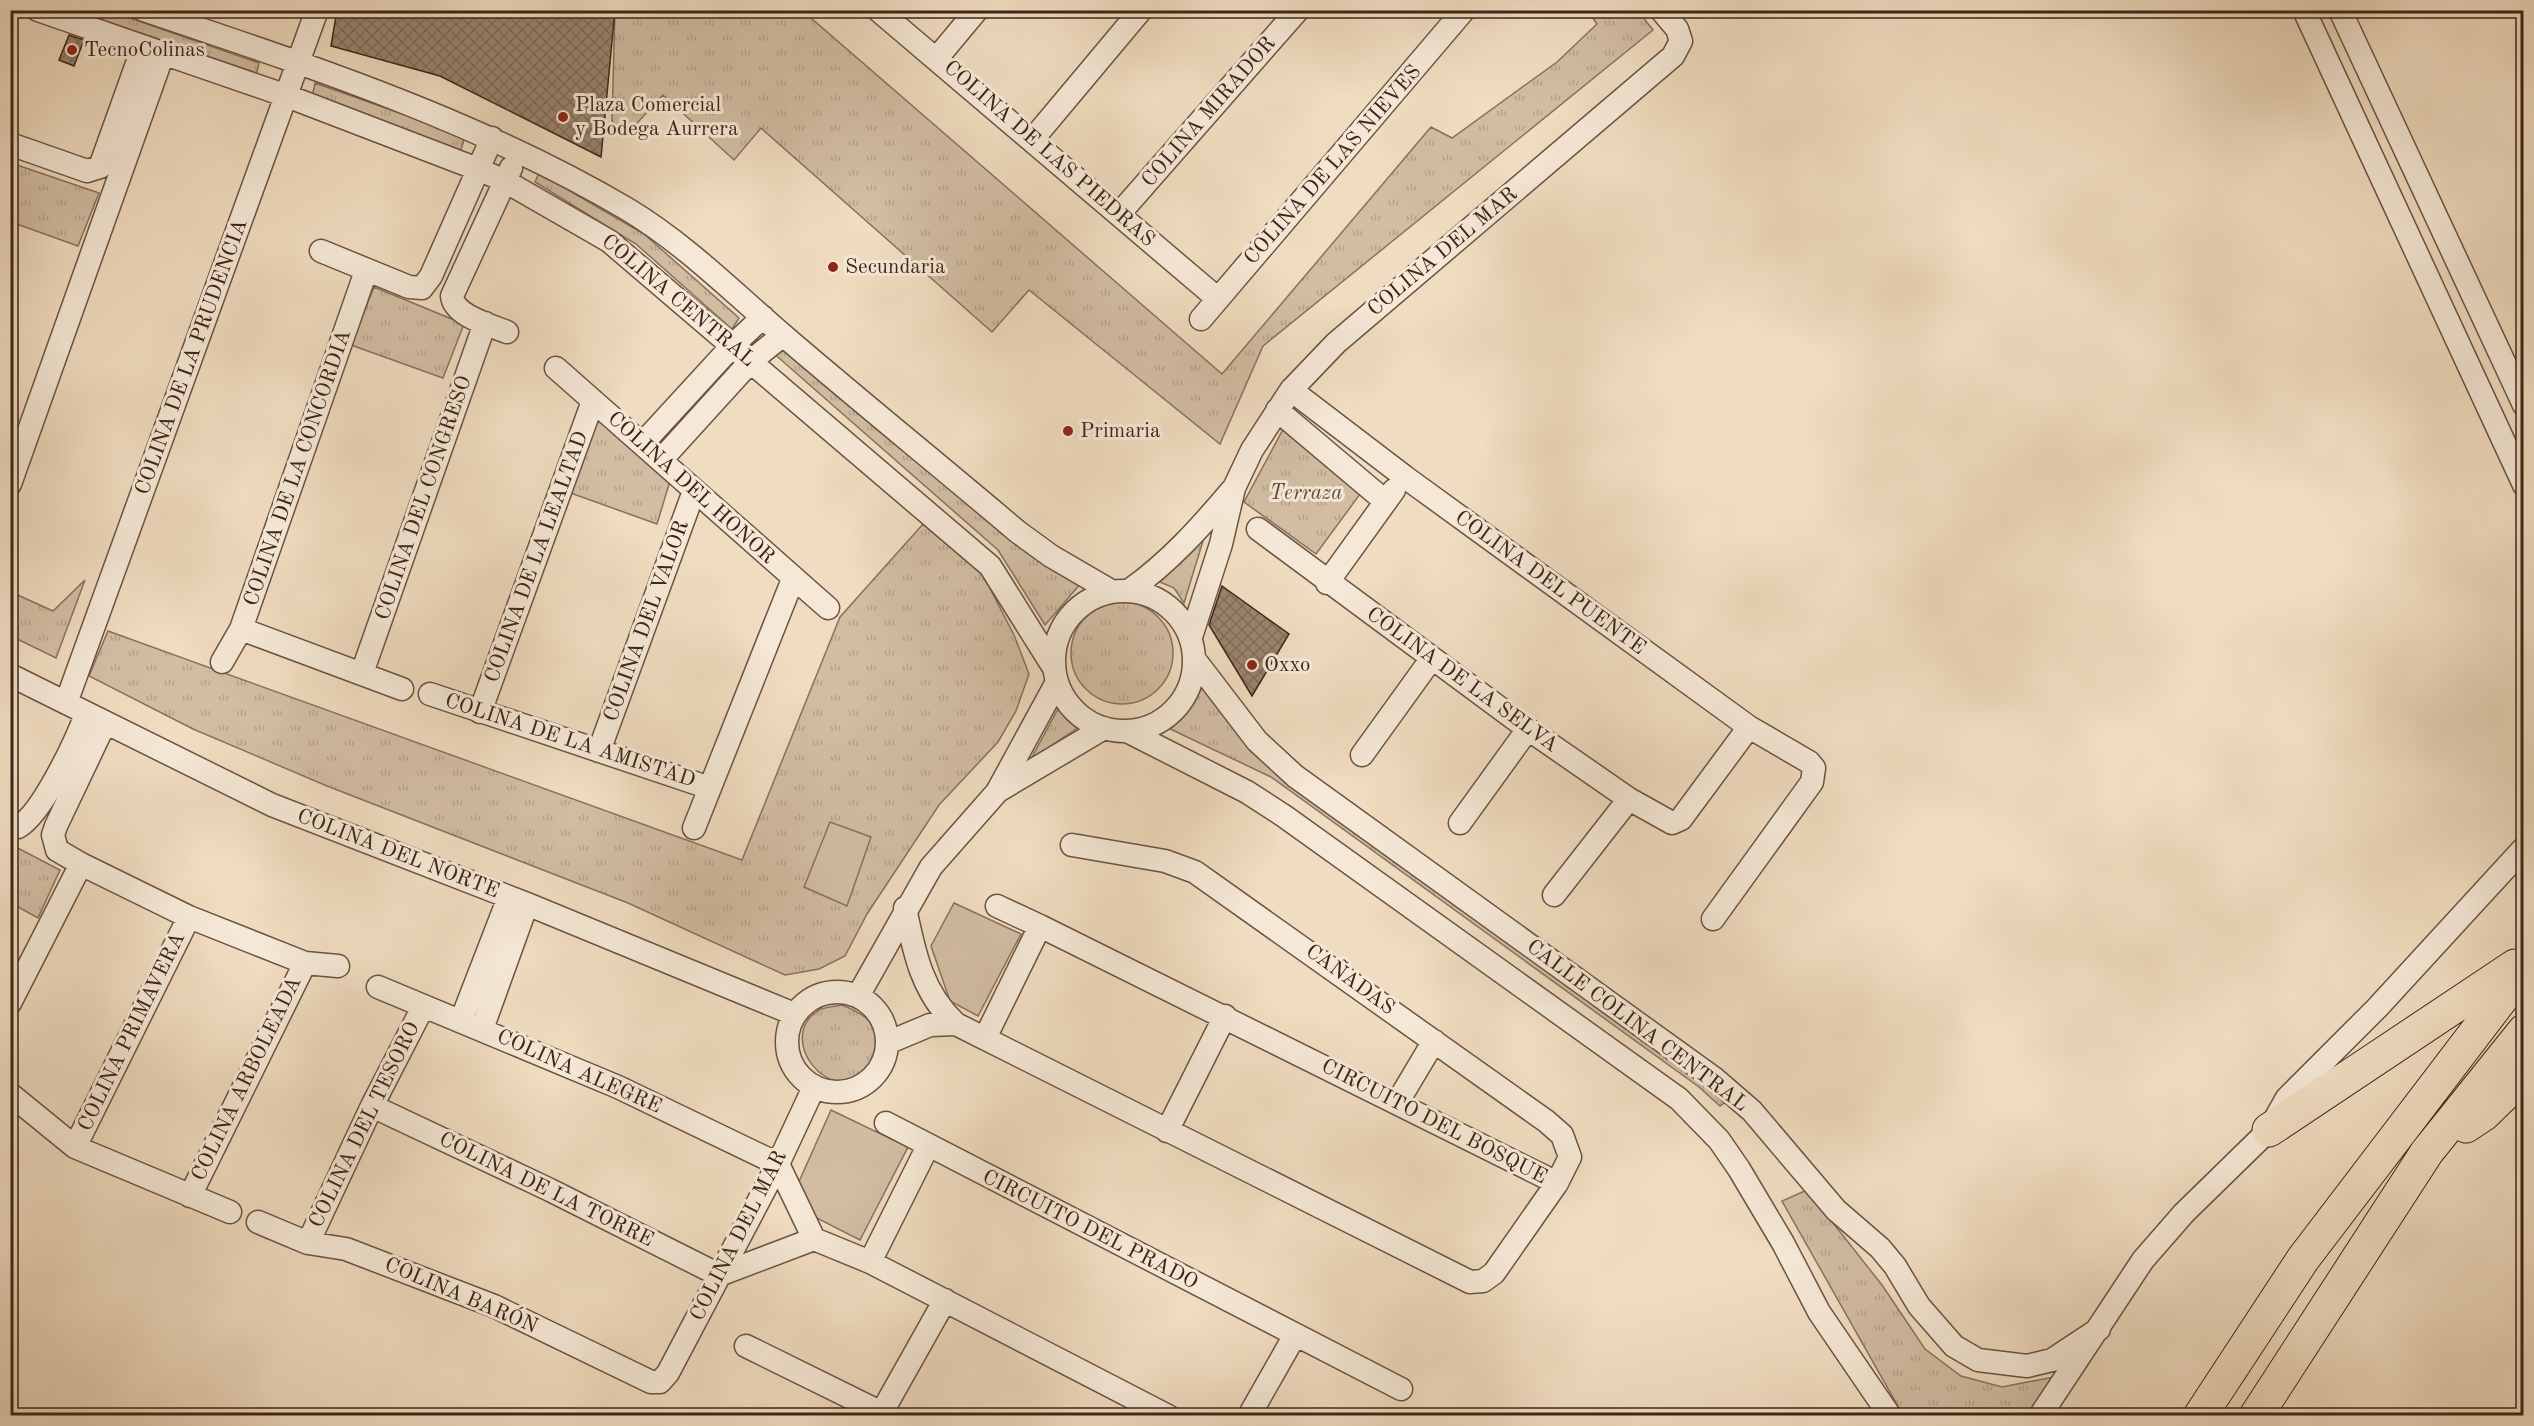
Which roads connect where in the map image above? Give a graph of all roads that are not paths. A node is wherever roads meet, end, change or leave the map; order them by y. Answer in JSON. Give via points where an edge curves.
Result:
{"nodes":[{"id":1,"x":38,"y":10,"type":"edge"},
{"id":2,"x":144,"y":10,"type":"edge"},
{"id":3,"x":317,"y":10,"type":"edge"},
{"id":4,"x":878,"y":10,"type":"edge"},
{"id":5,"x":977,"y":10,"type":"edge"},
{"id":6,"x":1141,"y":10,"type":"edge"},
{"id":7,"x":1298,"y":10,"type":"edge"},
{"id":8,"x":1464,"y":10,"type":"edge"},
{"id":9,"x":1661,"y":10,"type":"edge"},
{"id":10,"x":2304,"y":10,"type":"edge"},
{"id":11,"x":2340,"y":10,"type":"edge"},
{"id":12,"x":152,"y":50,"type":"junction"},
{"id":13,"x":937,"y":58,"type":"junction"},
{"id":14,"x":298,"y":62,"type":"junction"},
{"id":15,"x":287,"y":96,"type":"junction"},
{"id":16,"x":492,"y":138,"type":"junction"},
{"id":17,"x":1033,"y":140,"type":"junction"},
{"id":18,"x":10,"y":144,"type":"edge"},
{"id":19,"x":520,"y":150,"type":"junction"},
{"id":20,"x":480,"y":170,"type":"junction"},
{"id":21,"x":505,"y":181,"type":"junction"},
{"id":22,"x":1119,"y":214,"type":"junction"},
{"id":23,"x":321,"y":250,"type":"dead end"},
{"id":24,"x":366,"y":271,"type":"junction"},
{"id":25,"x":1218,"y":299,"type":"junction"},
{"id":26,"x":763,"y":317,"type":"junction"},
{"id":27,"x":1201,"y":320,"type":"dead end"},
{"id":28,"x":485,"y":323,"type":"junction"},
{"id":29,"x":507,"y":332,"type":"dead end"},
{"id":30,"x":783,"y":335,"type":"junction"},
{"id":31,"x":732,"y":345,"type":"junction"},
{"id":32,"x":751,"y":361,"type":"junction"},
{"id":33,"x":556,"y":368,"type":"dead end"},
{"id":34,"x":1291,"y":390,"type":"junction"},
{"id":35,"x":593,"y":401,"type":"junction"},
{"id":36,"x":2523,"y":405,"type":"edge"},
{"id":37,"x":1277,"y":410,"type":"junction"},
{"id":38,"x":643,"y":443,"type":"junction"},
{"id":39,"x":661,"y":460,"type":"junction"},
{"id":40,"x":1405,"y":477,"type":"junction"},
{"id":41,"x":10,"y":484,"type":"edge"},
{"id":42,"x":2523,"y":485,"type":"edge"},
{"id":43,"x":1234,"y":488,"type":"junction"},
{"id":44,"x":694,"y":491,"type":"junction"},
{"id":45,"x":1385,"y":501,"type":"junction"},
{"id":46,"x":1258,"y":529,"type":"dead end"},
{"id":47,"x":793,"y":579,"type":"junction"},
{"id":48,"x":1327,"y":583,"type":"junction"},
{"id":49,"x":1120,"y":591,"type":"junction"},
{"id":50,"x":828,"y":608,"type":"dead end"},
{"id":51,"x":242,"y":629,"type":"junction"},
{"id":52,"x":1191,"y":637,"type":"junction"},
{"id":53,"x":1432,"y":658,"type":"junction"},
{"id":54,"x":1195,"y":660,"type":"junction"},
{"id":55,"x":222,"y":662,"type":"dead end"},
{"id":56,"x":362,"y":673,"type":"junction"},
{"id":57,"x":10,"y":675,"type":"edge"},
{"id":58,"x":1056,"y":675,"type":"junction"},
{"id":59,"x":402,"y":689,"type":"dead end"},
{"id":60,"x":430,"y":694,"type":"dead end"},
{"id":61,"x":66,"y":704,"type":"junction"},
{"id":62,"x":480,"y":712,"type":"junction"},
{"id":63,"x":95,"y":719,"type":"junction"},
{"id":64,"x":1749,"y":727,"type":"junction"},
{"id":65,"x":1104,"y":728,"type":"junction"},
{"id":66,"x":1528,"y":729,"type":"junction"},
{"id":67,"x":1127,"y":732,"type":"junction"},
{"id":68,"x":599,"y":751,"type":"junction"},
{"id":69,"x":1362,"y":755,"type":"dead end"},
{"id":70,"x":710,"y":788,"type":"junction"},
{"id":71,"x":997,"y":792,"type":"junction"},
{"id":72,"x":1629,"y":799,"type":"junction"},
{"id":73,"x":1461,"y":824,"type":"dead end"},
{"id":74,"x":14,"y":826,"type":"edge"},
{"id":75,"x":694,"y":828,"type":"dead end"},
{"id":76,"x":1072,"y":845,"type":"dead end"},
{"id":77,"x":2523,"y":848,"type":"edge"},
{"id":78,"x":81,"y":864,"type":"junction"},
{"id":79,"x":1554,"y":895,"type":"dead end"},
{"id":80,"x":518,"y":901,"type":"junction"},
{"id":81,"x":997,"y":906,"type":"dead end"},
{"id":82,"x":905,"y":908,"type":"junction"},
{"id":83,"x":189,"y":917,"type":"junction"},
{"id":84,"x":1713,"y":920,"type":"dead end"},
{"id":85,"x":1041,"y":926,"type":"junction"},
{"id":86,"x":2523,"y":960,"type":"edge"},
{"id":87,"x":305,"y":963,"type":"junction"},
{"id":88,"x":338,"y":966,"type":"dead end"},
{"id":89,"x":2523,"y":969,"type":"edge"},
{"id":90,"x":378,"y":987,"type":"dead end"},
{"id":91,"x":858,"y":996,"type":"junction"},
{"id":92,"x":10,"y":1003,"type":"edge"},
{"id":93,"x":423,"y":1006,"type":"junction"},
{"id":94,"x":794,"y":1014,"type":"junction"},
{"id":95,"x":1225,"y":1016,"type":"junction"},
{"id":96,"x":461,"y":1021,"type":"junction"},
{"id":97,"x":956,"y":1024,"type":"junction"},
{"id":98,"x":482,"y":1029,"type":"junction"},
{"id":99,"x":2523,"y":1031,"type":"edge"},
{"id":100,"x":985,"y":1038,"type":"junction"},
{"id":101,"x":1434,"y":1041,"type":"junction"},
{"id":102,"x":887,"y":1043,"type":"junction"},
{"id":103,"x":2523,"y":1075,"type":"edge"},
{"id":104,"x":814,"y":1087,"type":"junction"},
{"id":105,"x":10,"y":1094,"type":"edge"},
{"id":106,"x":1397,"y":1103,"type":"junction"},
{"id":107,"x":372,"y":1106,"type":"junction"},
{"id":108,"x":886,"y":1123,"type":"dead end"},
{"id":109,"x":2269,"y":1130,"type":"junction"},
{"id":110,"x":1167,"y":1131,"type":"junction"},
{"id":111,"x":928,"y":1146,"type":"junction"},
{"id":112,"x":75,"y":1147,"type":"junction"},
{"id":113,"x":2427,"y":1152,"type":"junction"},
{"id":114,"x":778,"y":1164,"type":"junction"},
{"id":115,"x":1557,"y":1183,"type":"junction"},
{"id":116,"x":190,"y":1196,"type":"junction"},
{"id":117,"x":230,"y":1212,"type":"dead end"},
{"id":118,"x":258,"y":1222,"type":"dead end"},
{"id":119,"x":814,"y":1239,"type":"junction"},
{"id":120,"x":308,"y":1243,"type":"junction"},
{"id":121,"x":870,"y":1262,"type":"junction"},
{"id":122,"x":719,"y":1275,"type":"junction"},
{"id":123,"x":945,"y":1300,"type":"junction"},
{"id":124,"x":2099,"y":1329,"type":"junction"},
{"id":125,"x":1295,"y":1335,"type":"junction"},
{"id":126,"x":746,"y":1346,"type":"dead end"},
{"id":127,"x":660,"y":1382,"type":"joint"},
{"id":128,"x":1401,"y":1389,"type":"dead end"},
{"id":129,"x":885,"y":1414,"type":"edge"},
{"id":130,"x":1168,"y":1416,"type":"edge"},
{"id":131,"x":1249,"y":1416,"type":"edge"},
{"id":132,"x":1890,"y":1416,"type":"edge"},
{"id":133,"x":2040,"y":1416,"type":"edge"},
{"id":134,"x":2200,"y":1416,"type":"edge"},
{"id":135,"x":2256,"y":1416,"type":"edge"}],
"edges":[{"from":1,"to":12,"type":"street","name":"COLINA CENTRAL"},
{"from":2,"to":14,"type":"street","name":"COLINA CENTRAL"},
{"from":3,"to":14,"type":"street","name":"COLINA DE LA PRUDENCIA"},
{"from":4,"to":13,"type":"street","name":"COLINA DE LAS PIEDRAS"},
{"from":5,"to":13,"type":"street"},
{"from":6,"to":17,"type":"street"},
{"from":7,"to":22,"type":"street","name":"COLINA MIRADOR"},
{"from":8,"to":25,"type":"street","name":"COLINA DE LAS NIEVES"},
{"from":9,"to":34,"type":"street","name":"COLINA DEL MAR","via":[[1677,29],[1681,41],[1673,56],[1336,343]]},
{"from":10,"to":42,"type":"street"},
{"from":11,"to":36,"type":"street"},
{"from":12,"to":15,"type":"street","name":"COLINA CENTRAL"},
{"from":12,"to":18,"type":"street","via":[[96,170],[87,171]]},
{"from":12,"to":41,"type":"street","via":[[119,182]]},
{"from":13,"to":17,"type":"street","name":"COLINA DE LAS PIEDRAS"},
{"from":14,"to":15,"type":"street","name":"COLINA DE LA PRUDENCIA"},
{"from":14,"to":16,"type":"street","name":"COLINA CENTRAL"},
{"from":15,"to":20,"type":"street","name":"COLINA CENTRAL"},
{"from":15,"to":61,"type":"street","name":"COLINA DE LA PRUDENCIA"},
{"from":16,"to":19,"type":"street","name":"COLINA CENTRAL"},
{"from":16,"to":20,"type":"street"},
{"from":17,"to":22,"type":"street","name":"COLINA DE LAS PIEDRAS"},
{"from":19,"to":21,"type":"street"},
{"from":19,"to":26,"type":"street","name":"COLINA CENTRAL","via":[[629,210]]},
{"from":20,"to":21,"type":"street","name":"COLINA CENTRAL"},
{"from":20,"to":24,"type":"street","via":[[422,288]]},
{"from":21,"to":28,"type":"street","via":[[454,290],[453,302],[461,311]]},
{"from":21,"to":31,"type":"street","name":"COLINA CENTRAL","via":[[609,241]]},
{"from":22,"to":25,"type":"street","name":"COLINA DE LAS PIEDRAS"},
{"from":23,"to":24,"type":"street"},
{"from":24,"to":51,"type":"street","name":"COLINA DE LA CONCORDIA"},
{"from":25,"to":27,"type":"street","name":"COLINA DE LAS NIEVES"},
{"from":26,"to":30,"type":"street","name":"COLINA CENTRAL"},
{"from":26,"to":31,"type":"street"},
{"from":28,"to":29,"type":"street"},
{"from":28,"to":56,"type":"street","name":"COLINA DEL CONGRESO"},
{"from":30,"to":32,"type":"street"},
{"from":30,"to":49,"type":"street","name":"COLINA CENTRAL","via":[[1018,532],[1051,556]]},
{"from":31,"to":32,"type":"street","name":"COLINA CENTRAL"},
{"from":31,"to":38,"type":"street"},
{"from":32,"to":39,"type":"street"},
{"from":32,"to":58,"type":"street","name":"COLINA CENTRAL","via":[[990,566]]},
{"from":33,"to":35,"type":"street","name":"COLINA DEL HONOR"},
{"from":34,"to":37,"type":"street","name":"COLINA DEL MAR"},
{"from":34,"to":40,"type":"street","name":"COLINA DEL PUENTE"},
{"from":35,"to":38,"type":"street","name":"COLINA DEL HONOR"},
{"from":35,"to":62,"type":"street","name":"COLINA DE LA LEALTAD"},
{"from":37,"to":43,"type":"street","name":"COLINA DEL MAR"},
{"from":37,"to":45,"type":"street"},
{"from":38,"to":39,"type":"street","name":"COLINA DEL HONOR"},
{"from":39,"to":44,"type":"street","name":"COLINA DEL HONOR"},
{"from":40,"to":45,"type":"street"},
{"from":40,"to":64,"type":"street","name":"COLINA DEL PUENTE"},
{"from":43,"to":49,"type":"street","name":"COLINA DEL MAR","via":[[1191,538],[1154,572]]},
{"from":43,"to":52,"type":"street","name":"COLINA DEL MAR","via":[[1221,544]]},
{"from":44,"to":47,"type":"street","name":"COLINA DEL HONOR"},
{"from":44,"to":68,"type":"street","name":"COLINA DEL VALOR"},
{"from":45,"to":48,"type":"street"},
{"from":46,"to":48,"type":"street","name":"COLINA DE LA SELVA"},
{"from":47,"to":50,"type":"street","name":"COLINA DEL HONOR"},
{"from":47,"to":70,"type":"street"},
{"from":48,"to":53,"type":"street","name":"COLINA DE LA SELVA"},
{"from":49,"to":52,"type":"street","via":[[1156,597],[1177,613]]},
{"from":49,"to":58,"type":"street","via":[[1091,598],[1074,610],[1055,647]]},
{"from":51,"to":55,"type":"street","name":"COLINA DE LA CONCORDIA"},
{"from":51,"to":56,"type":"street"},
{"from":52,"to":54,"type":"street"},
{"from":53,"to":66,"type":"street","name":"COLINA DE LA SELVA"},
{"from":53,"to":69,"type":"street"},
{"from":54,"to":67,"type":"street","via":[[1192,682],[1183,702],[1168,717],[1148,728]]},
{"from":54,"to":124,"type":"street","name":"CALLE COLINA CENTRAL","via":[[1257,741],[1294,776],[1715,1078],[1752,1111],[1836,1210],[1880,1248],[1919,1306],[1954,1346],[1978,1360],[2027,1366],[2052,1360]]},
{"from":56,"to":59,"type":"street"},
{"from":57,"to":61,"type":"street","name":"COLINA DEL NORTE"},
{"from":58,"to":65,"type":"street","via":[[1068,703],[1084,718]]},
{"from":58,"to":71,"type":"street"},
{"from":60,"to":62,"type":"street","name":"COLINA DE LA AMISTAD"},
{"from":61,"to":63,"type":"street","name":"COLINA DEL NORTE"},
{"from":62,"to":68,"type":"street","name":"COLINA DE LA AMISTAD"},
{"from":63,"to":74,"type":"street","via":[[75,742],[32,816]]},
{"from":63,"to":78,"type":"street","via":[[56,826],[54,844]]},
{"from":63,"to":80,"type":"street","name":"COLINA DEL NORTE","via":[[272,806]]},
{"from":64,"to":72,"type":"street","name":"COLINA DE LA SELVA","via":[[1681,819],[1672,823]]},
{"from":64,"to":84,"type":"street","name":"COLINA DEL PUENTE","via":[[1809,762],[1814,768],[1812,782]]},
{"from":65,"to":67,"type":"street"},
{"from":65,"to":71,"type":"street"},
{"from":66,"to":72,"type":"street","name":"COLINA DE LA SELVA"},
{"from":66,"to":73,"type":"street"},
{"from":67,"to":132,"type":"street","name":"CALLE COLINA CENTRAL","via":[[1248,792],[1679,1099],[1719,1140],[1739,1168],[1819,1312]]},
{"from":68,"to":70,"type":"street","name":"COLINA DE LA AMISTAD"},
{"from":70,"to":75,"type":"street"},
{"from":71,"to":82,"type":"street","via":[[930,867]]},
{"from":72,"to":79,"type":"street"},
{"from":76,"to":101,"type":"street","name":"CAÑADAS","via":[[1165,861],[1195,872]]},
{"from":77,"to":109,"type":"street","via":[[2377,1008],[2288,1098]]},
{"from":78,"to":83,"type":"street"},
{"from":78,"to":92,"type":"street"},
{"from":80,"to":94,"type":"street","name":"COLINA DEL NORTE"},
{"from":80,"to":96,"type":"street"},
{"from":80,"to":98,"type":"street"},
{"from":81,"to":85,"type":"street","name":"CIRCUITO DEL BOSQUE"},
{"from":82,"to":91,"type":"street"},
{"from":82,"to":97,"type":"street","name":"CIRCUITO DEL BOSQUE","via":[[915,956],[927,987],[940,1010]]},
{"from":83,"to":87,"type":"street"},
{"from":83,"to":112,"type":"street","name":"COLINA PRIMAVERA"},
{"from":85,"to":95,"type":"street","name":"CIRCUITO DEL BOSQUE"},
{"from":85,"to":100,"type":"street"},
{"from":86,"to":109,"type":"highway"},
{"from":87,"to":88,"type":"street"},
{"from":87,"to":116,"type":"street","name":"COLINA ARBOLEADA"},
{"from":89,"to":134,"type":"highway","via":[[2303,1259]]},
{"from":90,"to":93,"type":"street","name":"COLINA ALEGRE"},
{"from":91,"to":94,"type":"street","via":[[830,992],[804,1003]]},
{"from":91,"to":102,"type":"street","via":[[879,1016],[886,1029]]},
{"from":93,"to":96,"type":"street","name":"COLINA ALEGRE"},
{"from":93,"to":107,"type":"street","name":"COLINA DEL TESORO"},
{"from":94,"to":104,"type":"street","via":[[787,1034],[788,1055],[793,1068]]},
{"from":95,"to":106,"type":"street","name":"CIRCUITO DEL BOSQUE"},
{"from":95,"to":110,"type":"street"},
{"from":96,"to":98,"type":"street","name":"COLINA ALEGRE"},
{"from":97,"to":100,"type":"street","name":"CIRCUITO DEL BOSQUE"},
{"from":97,"to":102,"type":"street","via":[[930,1025]]},
{"from":98,"to":114,"type":"street","name":"COLINA ALEGRE","via":[[618,1087]]},
{"from":99,"to":113,"type":"highway"},
{"from":100,"to":110,"type":"street","name":"CIRCUITO DEL BOSQUE"},
{"from":101,"to":106,"type":"street"},
{"from":101,"to":115,"type":"street","name":"CAÑADAS","via":[[1562,1136],[1570,1157]]},
{"from":102,"to":104,"type":"street","via":[[879,1071],[856,1089],[843,1092]]},
{"from":103,"to":113,"type":"highway","via":[[2484,1114]]},
{"from":104,"to":114,"type":"street","name":"COLINA DEL MAR"},
{"from":105,"to":112,"type":"street"},
{"from":106,"to":115,"type":"street","name":"CIRCUITO DEL BOSQUE"},
{"from":107,"to":120,"type":"street","name":"COLINA DEL TESORO"},
{"from":107,"to":122,"type":"street","name":"COLINA DE LA TORRE"},
{"from":108,"to":111,"type":"street","name":"CIRCUITO DEL PRADO"},
{"from":109,"to":124,"type":"street","via":[[2184,1213],[2143,1260]]},
{"from":110,"to":115,"type":"street","name":"CIRCUITO DEL BOSQUE","via":[[1470,1282],[1483,1281],[1494,1273]]},
{"from":111,"to":121,"type":"street"},
{"from":111,"to":125,"type":"street","name":"CIRCUITO DEL PRADO"},
{"from":112,"to":116,"type":"street"},
{"from":113,"to":135,"type":"highway"},
{"from":114,"to":119,"type":"street"},
{"from":114,"to":122,"type":"street","name":"COLINA DEL MAR"},
{"from":116,"to":117,"type":"street"},
{"from":118,"to":120,"type":"street","name":"COLINA BARÓN"},
{"from":119,"to":121,"type":"street"},
{"from":119,"to":122,"type":"street"},
{"from":120,"to":127,"type":"street","name":"COLINA BARÓN","via":[[346,1249],[494,1306],[651,1382]]},
{"from":121,"to":123,"type":"street"},
{"from":122,"to":127,"type":"street","name":"COLINA DEL MAR"},
{"from":123,"to":129,"type":"street"},
{"from":123,"to":130,"type":"street"},
{"from":124,"to":133,"type":"street"},
{"from":125,"to":128,"type":"street","name":"CIRCUITO DEL PRADO"},
{"from":125,"to":131,"type":"street"},
{"from":126,"to":129,"type":"street"}]}
